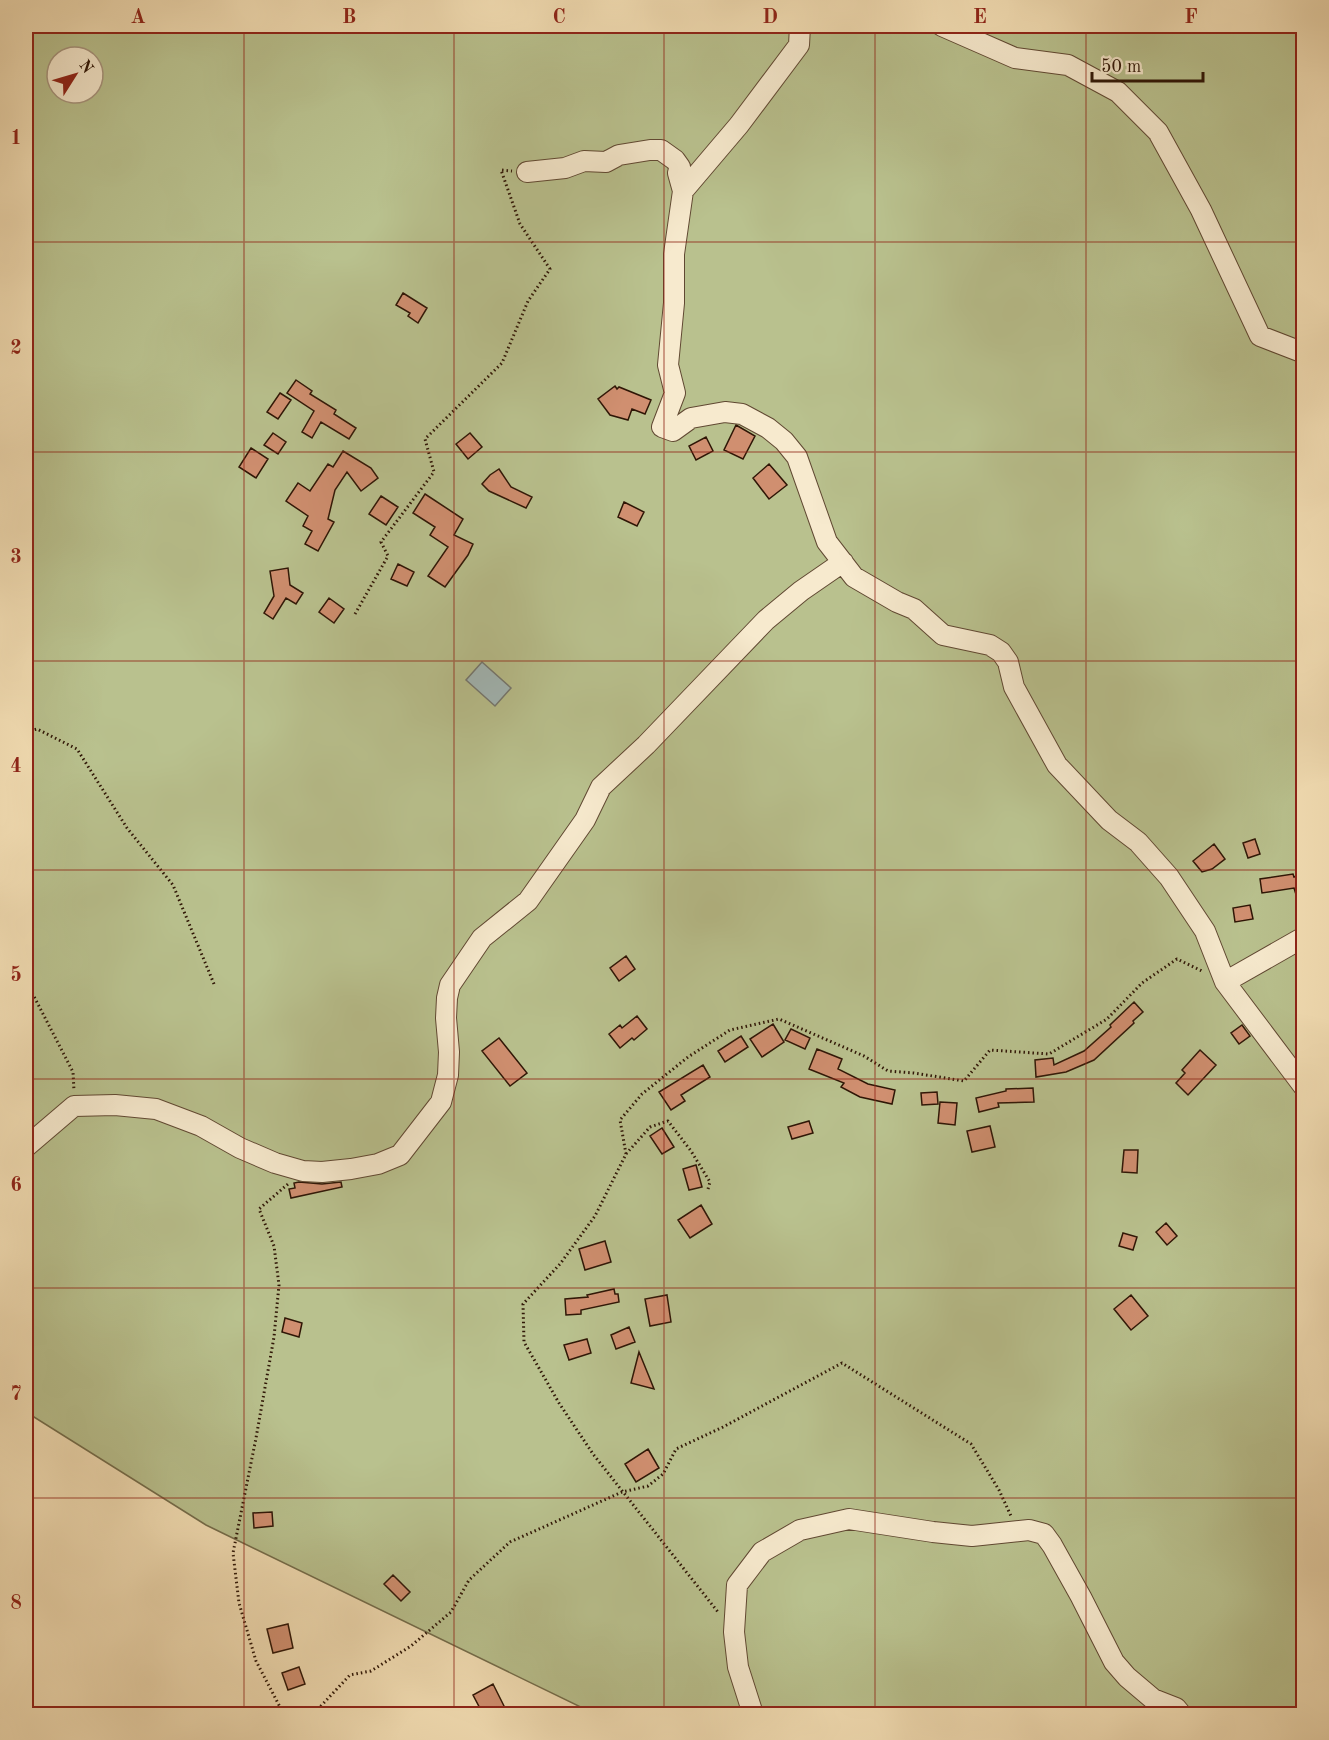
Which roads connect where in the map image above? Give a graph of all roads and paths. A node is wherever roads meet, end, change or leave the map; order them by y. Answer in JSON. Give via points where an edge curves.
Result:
{"nodes":[{"id":1,"x":800,"y":26,"type":"edge"},
{"id":2,"x":942,"y":26,"type":"edge"},
{"id":3,"x":528,"y":172,"type":"joint"},
{"id":4,"x":683,"y":191,"type":"junction"},
{"id":5,"x":1304,"y":353,"type":"edge"},
{"id":6,"x":843,"y":562,"type":"junction"},
{"id":7,"x":355,"y":614,"type":"dead end"},
{"id":8,"x":26,"y":732,"type":"edge"},
{"id":9,"x":1304,"y":938,"type":"edge"},
{"id":10,"x":26,"y":981,"type":"edge"},
{"id":11,"x":1225,"y":982,"type":"junction"},
{"id":12,"x":214,"y":984,"type":"dead end"},
{"id":13,"x":1304,"y":1087,"type":"edge"},
{"id":14,"x":74,"y":1106,"type":"junction"},
{"id":15,"x":26,"y":1147,"type":"edge"},
{"id":16,"x":626,"y":1154,"type":"junction"},
{"id":17,"x":303,"y":1171,"type":"junction"},
{"id":18,"x":708,"y":1190,"type":"dead end"},
{"id":19,"x":622,"y":1492,"type":"junction"},
{"id":20,"x":1018,"y":1531,"type":"junction"},
{"id":21,"x":734,"y":1632,"type":"junction"},
{"id":22,"x":278,"y":1714,"type":"edge"},
{"id":23,"x":316,"y":1714,"type":"edge"},
{"id":24,"x":753,"y":1714,"type":"edge"},
{"id":25,"x":1181,"y":1714,"type":"edge"}],
"edges":[{"from":1,"to":4,"type":"street","via":[[799,45]]},
{"from":2,"to":5,"type":"street","via":[[1015,58],[1068,65],[1118,92],[1158,132],[1201,210],[1260,336]]},
{"from":3,"to":4,"type":"street","via":[[661,150],[680,167]]},
{"from":3,"to":7,"type":"path","via":[[501,170],[520,224],[550,269],[528,301],[502,363],[425,440],[434,472],[381,542],[388,556]]},
{"from":4,"to":6,"type":"street","via":[[674,254],[668,365],[675,393],[662,427],[673,431],[691,418],[725,412],[742,414],[768,428],[797,457],[827,542]]},
{"from":6,"to":11,"type":"street","via":[[854,577],[914,609],[943,634],[990,645],[1001,652],[1008,662],[1014,687],[1057,765],[1169,877],[1205,931]]},
{"from":6,"to":17,"type":"street","via":[[766,620],[601,787],[585,820],[528,901],[482,938],[450,985],[446,1008],[448,1076],[441,1102],[400,1155],[351,1170]]},
{"from":8,"to":12,"type":"path","via":[[36,729],[77,749],[128,828],[173,885]]},
{"from":9,"to":11,"type":"street"},
{"from":10,"to":14,"type":"path","via":[[73,1072]]},
{"from":11,"to":13,"type":"street"},
{"from":11,"to":16,"type":"path","via":[[1177,959],[1142,983],[1107,1019],[1049,1054],[990,1050],[964,1081],[888,1071],[864,1056],[778,1019],[730,1030],[642,1094],[620,1120]]},
{"from":14,"to":15,"type":"street"},
{"from":14,"to":17,"type":"street","via":[[156,1109],[201,1126],[257,1156]]},
{"from":16,"to":18,"type":"path","via":[[650,1127],[668,1121],[710,1182]]},
{"from":16,"to":19,"type":"path","via":[[594,1216],[560,1264],[523,1304],[524,1342],[593,1455]]},
{"from":17,"to":22,"type":"path","via":[[259,1209],[274,1246],[279,1285],[274,1337],[233,1553],[239,1603],[256,1661],[280,1707]]},
{"from":19,"to":20,"type":"path","via":[[656,1480],[676,1449],[842,1363],[971,1444]]},
{"from":19,"to":21,"type":"path"},
{"from":19,"to":23,"type":"path","via":[[510,1542],[469,1580],[450,1612],[411,1646],[371,1671],[350,1675]]},
{"from":20,"to":21,"type":"street","via":[[972,1536],[849,1519],[800,1530],[762,1552],[737,1585]]},
{"from":20,"to":25,"type":"street","via":[[1044,1534],[1114,1662],[1153,1700],[1176,1708]]},
{"from":21,"to":24,"type":"street","via":[[738,1667]]}]}
